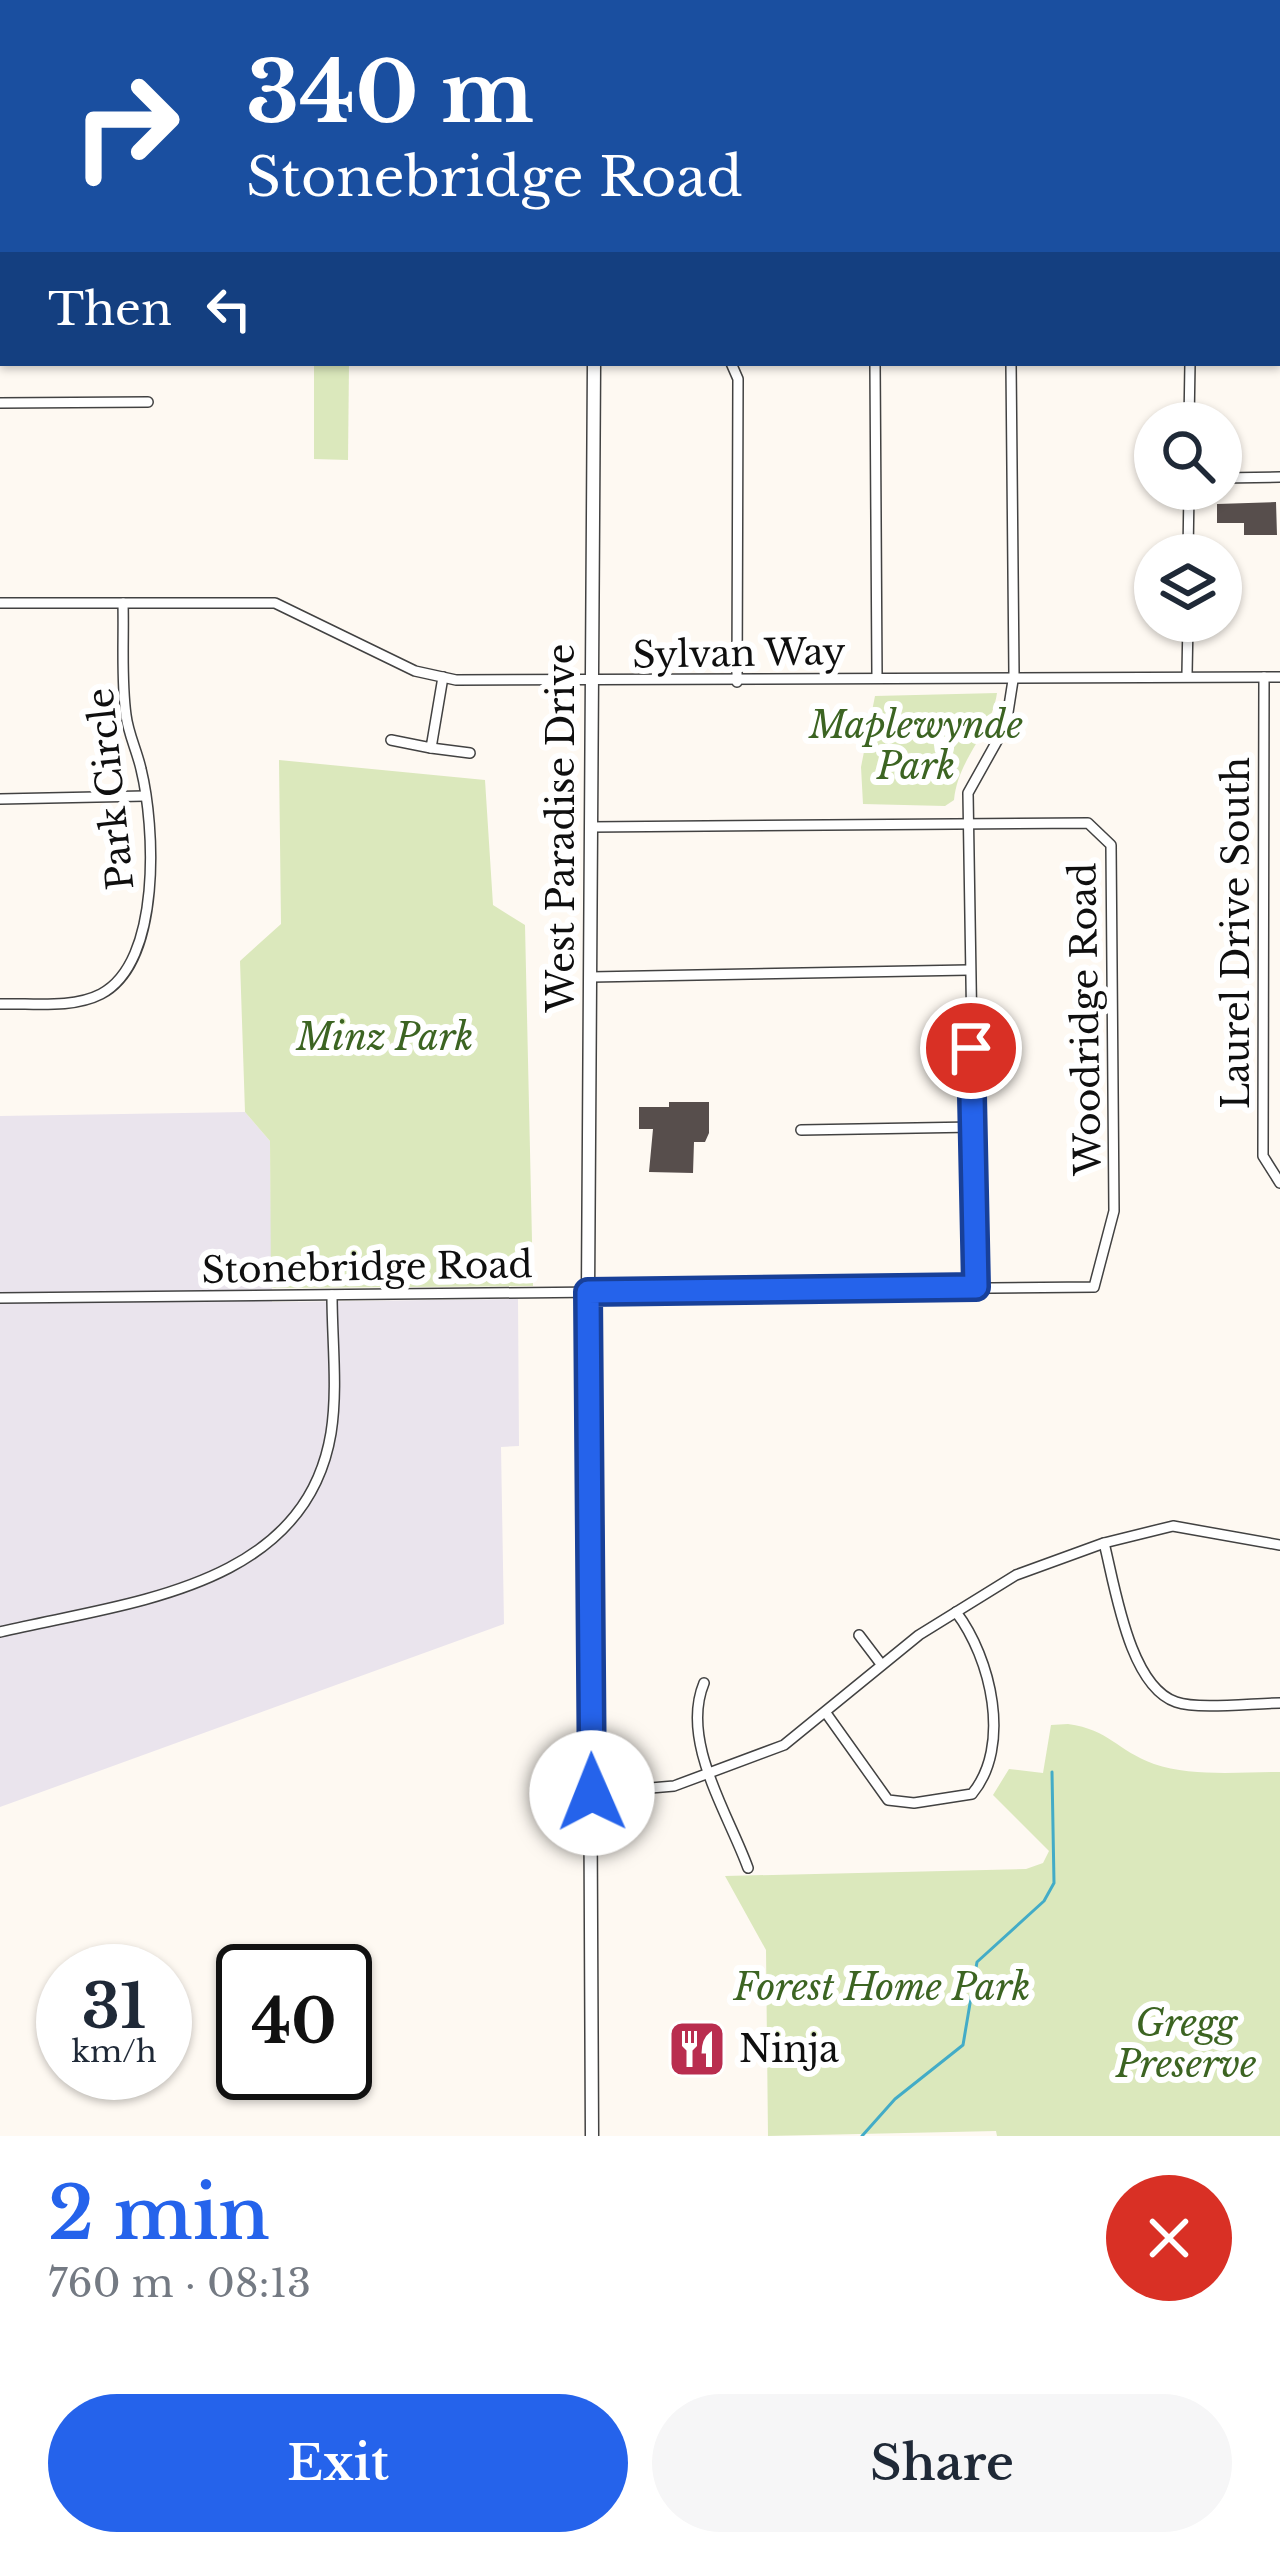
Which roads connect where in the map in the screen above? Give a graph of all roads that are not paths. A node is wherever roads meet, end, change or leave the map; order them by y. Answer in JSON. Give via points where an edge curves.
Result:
{"nodes":[{"id":1,"x":594,"y":366,"type":"edge"},
{"id":2,"x":732,"y":366,"type":"edge"},
{"id":3,"x":875,"y":366,"type":"edge"},
{"id":4,"x":1011,"y":366,"type":"edge"},
{"id":5,"x":1190,"y":366,"type":"edge"},
{"id":6,"x":148,"y":402,"type":"dead end"},
{"id":7,"x":1190,"y":402,"type":"edge"},
{"id":8,"x":0,"y":403,"type":"edge"},
{"id":9,"x":1280,"y":477,"type":"edge"},
{"id":10,"x":1242,"y":478,"type":"edge"},
{"id":11,"x":0,"y":603,"type":"edge"},
{"id":12,"x":124,"y":603,"type":"junction"},
{"id":13,"x":1187,"y":642,"type":"edge"},
{"id":14,"x":1014,"y":674,"type":"junction"},
{"id":15,"x":1187,"y":674,"type":"junction"},
{"id":16,"x":443,"y":676,"type":"junction"},
{"id":17,"x":1264,"y":676,"type":"junction"},
{"id":18,"x":877,"y":677,"type":"junction"},
{"id":19,"x":1280,"y":677,"type":"edge"},
{"id":20,"x":592,"y":682,"type":"junction"},
{"id":21,"x":737,"y":682,"type":"junction"},
{"id":22,"x":392,"y":740,"type":"dead end"},
{"id":23,"x":430,"y":748,"type":"junction"},
{"id":24,"x":470,"y":753,"type":"dead end"},
{"id":25,"x":145,"y":796,"type":"junction"},
{"id":26,"x":0,"y":799,"type":"edge"},
{"id":27,"x":969,"y":824,"type":"junction"},
{"id":28,"x":590,"y":827,"type":"junction"},
{"id":29,"x":969,"y":970,"type":"junction"},
{"id":30,"x":591,"y":977,"type":"junction"},
{"id":31,"x":0,"y":1004,"type":"edge"},
{"id":32,"x":974,"y":1127,"type":"junction"},
{"id":33,"x":801,"y":1130,"type":"dead end"},
{"id":34,"x":1280,"y":1183,"type":"edge"},
{"id":35,"x":976,"y":1287,"type":"junction"},
{"id":36,"x":1094,"y":1287,"type":"joint"},
{"id":37,"x":588,"y":1292,"type":"junction"},
{"id":38,"x":332,"y":1295,"type":"junction"},
{"id":39,"x":0,"y":1298,"type":"edge"},
{"id":40,"x":1104,"y":1543,"type":"junction"},
{"id":41,"x":1280,"y":1545,"type":"edge"},
{"id":42,"x":956,"y":1612,"type":"junction"},
{"id":43,"x":0,"y":1632,"type":"edge"},
{"id":44,"x":859,"y":1635,"type":"dead end"},
{"id":45,"x":881,"y":1664,"type":"junction"},
{"id":46,"x":704,"y":1683,"type":"dead end"},
{"id":47,"x":1280,"y":1703,"type":"edge"},
{"id":48,"x":826,"y":1713,"type":"junction"},
{"id":49,"x":711,"y":1777,"type":"junction"},
{"id":50,"x":592,"y":1793,"type":"junction"},
{"id":51,"x":748,"y":1868,"type":"dead end"},
{"id":52,"x":592,"y":2136,"type":"edge"}],
"edges":[{"from":1,"to":20,"type":"street","name":"West Paradise Drive"},
{"from":2,"to":21,"type":"street"},
{"from":3,"to":18,"type":"street"},
{"from":4,"to":14,"type":"street"},
{"from":5,"to":7,"type":"street"},
{"from":6,"to":8,"type":"street"},
{"from":9,"to":10,"type":"street"},
{"from":11,"to":12,"type":"street","name":"Sylvan Way"},
{"from":12,"to":16,"type":"street","name":"Sylvan Way","via":[[275,603]]},
{"from":12,"to":25,"type":"street","name":"Park Circle","via":[[126,715]]},
{"from":13,"to":15,"type":"street"},
{"from":14,"to":15,"type":"street","name":"Sylvan Way"},
{"from":14,"to":18,"type":"street","name":"Sylvan Way"},
{"from":14,"to":27,"type":"street","via":[[1006,725],[968,793]]},
{"from":15,"to":17,"type":"street","name":"Sylvan Way"},
{"from":16,"to":20,"type":"street","name":"Sylvan Way"},
{"from":16,"to":23,"type":"street"},
{"from":17,"to":19,"type":"street","name":"Sylvan Way"},
{"from":17,"to":34,"type":"street","name":"Laurel Drive South","via":[[1263,1156]]},
{"from":18,"to":21,"type":"street","name":"Sylvan Way"},
{"from":20,"to":21,"type":"street","name":"Sylvan Way"},
{"from":20,"to":28,"type":"street","name":"West Paradise Drive"},
{"from":22,"to":23,"type":"street"},
{"from":23,"to":24,"type":"street"},
{"from":25,"to":26,"type":"street"},
{"from":25,"to":31,"type":"street","name":"Park Circle","via":[[148,918],[130,965],[101,994],[76,1002]]},
{"from":27,"to":28,"type":"street","name":"Woodridge Road"},
{"from":27,"to":29,"type":"street"},
{"from":27,"to":36,"type":"street","name":"Woodridge Road","via":[[1088,823],[1111,845],[1114,1211]]},
{"from":28,"to":30,"type":"street","name":"West Paradise Drive"},
{"from":29,"to":30,"type":"street"},
{"from":29,"to":32,"type":"street"},
{"from":30,"to":37,"type":"street","name":"West Paradise Drive"},
{"from":32,"to":33,"type":"street"},
{"from":32,"to":35,"type":"street"},
{"from":35,"to":36,"type":"street","name":"Stonebridge Road"},
{"from":35,"to":37,"type":"street","name":"Stonebridge Road"},
{"from":37,"to":38,"type":"street","name":"Stonebridge Road"},
{"from":37,"to":50,"type":"street","name":"West Paradise Drive"},
{"from":38,"to":39,"type":"street","name":"Stonebridge Road"},
{"from":38,"to":43,"type":"street","via":[[330,1438],[315,1483],[286,1527],[261,1552],[207,1581]]},
{"from":40,"to":41,"type":"street","via":[[1173,1526]]},
{"from":40,"to":42,"type":"street","via":[[1016,1575]]},
{"from":40,"to":47,"type":"street","via":[[1148,1682],[1176,1702]]},
{"from":42,"to":45,"type":"street"},
{"from":42,"to":48,"type":"street","via":[[974,1635],[992,1714],[988,1774],[972,1794],[888,1800]]},
{"from":44,"to":45,"type":"street"},
{"from":45,"to":48,"type":"street"},
{"from":46,"to":49,"type":"street","via":[[696,1713]]},
{"from":48,"to":49,"type":"street","via":[[784,1745]]},
{"from":49,"to":50,"type":"street"},
{"from":49,"to":51,"type":"street"},
{"from":50,"to":52,"type":"street","name":"West Paradise Drive"}]}
